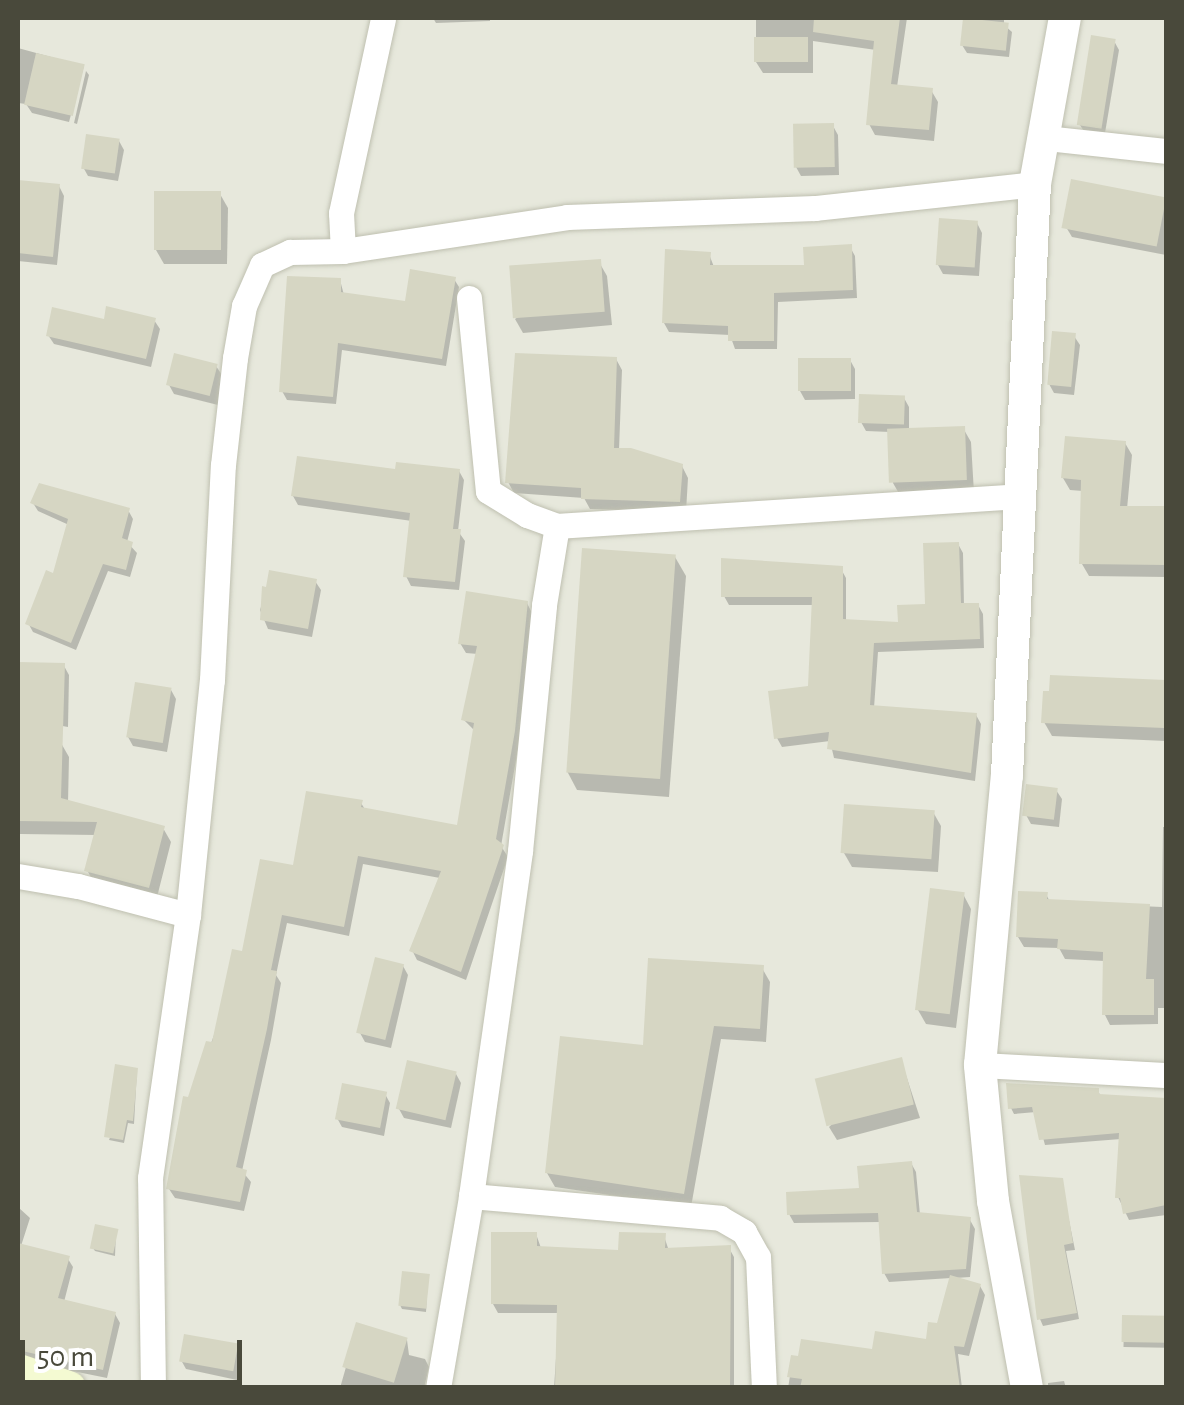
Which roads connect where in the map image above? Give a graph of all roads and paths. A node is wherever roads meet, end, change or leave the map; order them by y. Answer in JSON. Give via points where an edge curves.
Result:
{"nodes":[{"id":1,"x":382,"y":18,"type":"edge"},
{"id":2,"x":1065,"y":18,"type":"edge"},
{"id":3,"x":1046,"y":138,"type":"junction"},
{"id":4,"x":1166,"y":151,"type":"edge"},
{"id":5,"x":1035,"y":184,"type":"junction"},
{"id":6,"x":342,"y":251,"type":"junction"},
{"id":7,"x":468,"y":298,"type":"dead end"},
{"id":8,"x":1018,"y":496,"type":"junction"},
{"id":9,"x":557,"y":526,"type":"junction"},
{"id":10,"x":18,"y":876,"type":"edge"},
{"id":11,"x":188,"y":915,"type":"junction"},
{"id":12,"x":980,"y":1065,"type":"junction"},
{"id":13,"x":1166,"y":1075,"type":"edge"},
{"id":14,"x":471,"y":1196,"type":"junction"},
{"id":15,"x":18,"y":1371,"type":"edge"},
{"id":16,"x":68,"y":1388,"type":"edge"},
{"id":17,"x":153,"y":1388,"type":"edge"},
{"id":18,"x":438,"y":1388,"type":"edge"},
{"id":19,"x":764,"y":1388,"type":"edge"},
{"id":20,"x":1026,"y":1388,"type":"edge"}],
"edges":[{"from":1,"to":6,"type":"street","via":[[342,213]]},
{"from":2,"to":3,"type":"street"},
{"from":3,"to":4,"type":"street"},
{"from":3,"to":5,"type":"street"},
{"from":5,"to":6,"type":"street","via":[[815,208],[567,217]]},
{"from":5,"to":8,"type":"street"},
{"from":6,"to":11,"type":"street","via":[[290,252],[262,265],[244,306],[223,465],[212,680]]},
{"from":7,"to":9,"type":"street","via":[[488,491]]},
{"from":8,"to":9,"type":"street"},
{"from":8,"to":12,"type":"street","via":[[1007,775]]},
{"from":9,"to":14,"type":"street"},
{"from":10,"to":11,"type":"street"},
{"from":11,"to":17,"type":"street","via":[[150,1178]]},
{"from":12,"to":13,"type":"street"},
{"from":12,"to":20,"type":"street","via":[[993,1201]]},
{"from":14,"to":18,"type":"street"},
{"from":14,"to":19,"type":"street","via":[[720,1218],[744,1232],[758,1257]]},
{"from":15,"to":16,"type":"main road"}]}
